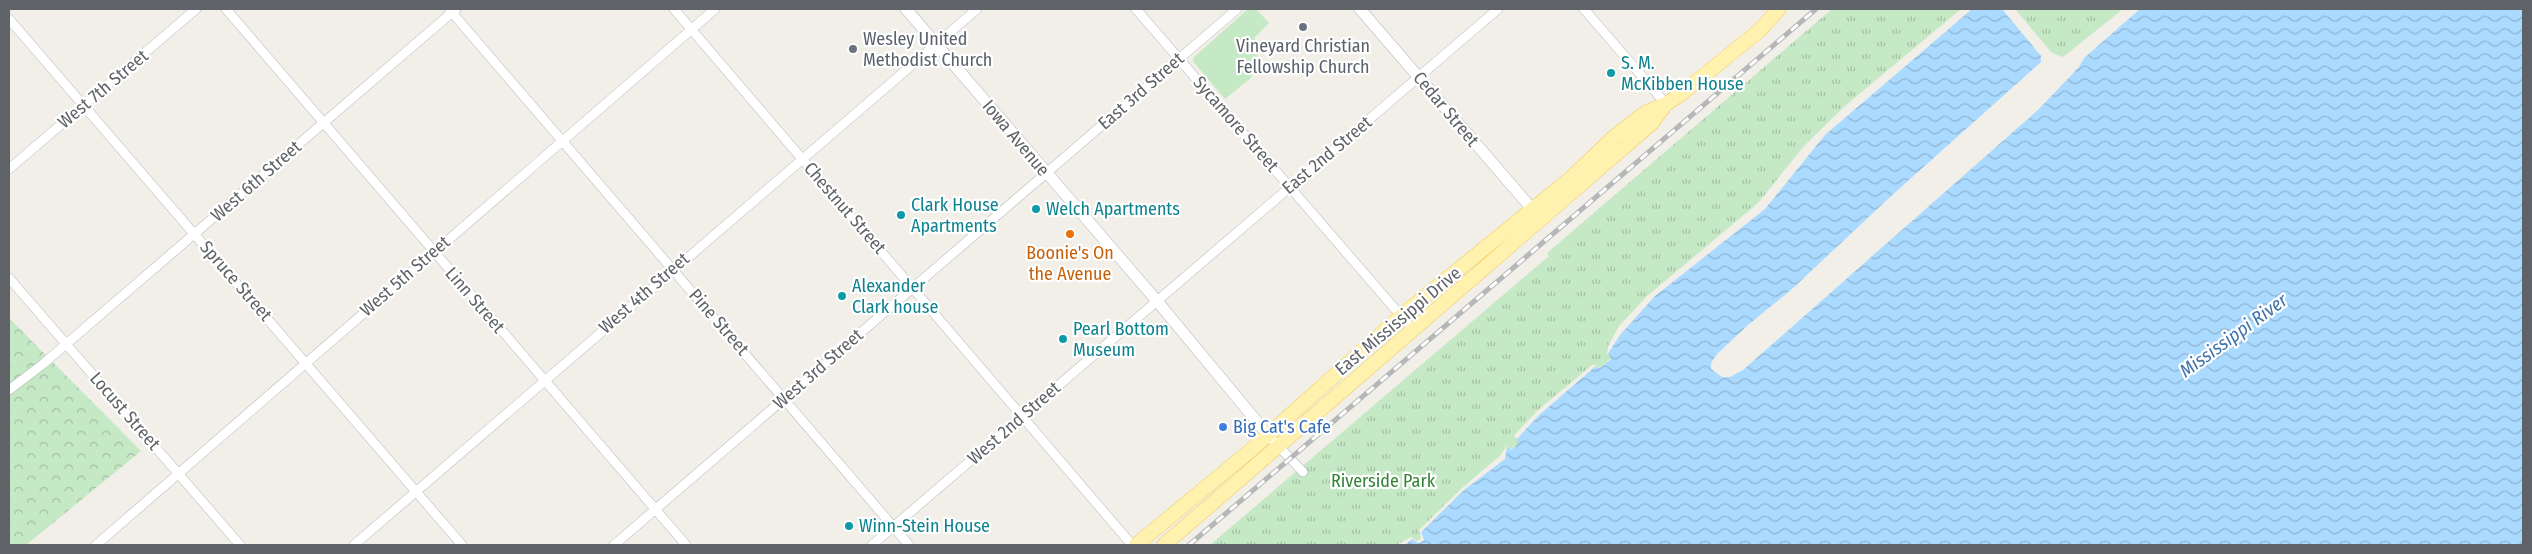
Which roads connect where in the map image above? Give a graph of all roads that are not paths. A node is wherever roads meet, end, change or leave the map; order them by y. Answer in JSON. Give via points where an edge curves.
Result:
{"nodes":[{"id":1,"x":196,"y":9,"type":"edge"},
{"id":2,"x":226,"y":9,"type":"edge"},
{"id":3,"x":674,"y":9,"type":"edge"},
{"id":4,"x":715,"y":9,"type":"edge"},
{"id":5,"x":906,"y":9,"type":"edge"},
{"id":6,"x":977,"y":9,"type":"edge"},
{"id":7,"x":1136,"y":9,"type":"edge"},
{"id":8,"x":1237,"y":9,"type":"edge"},
{"id":9,"x":1360,"y":9,"type":"edge"},
{"id":10,"x":1498,"y":9,"type":"edge"},
{"id":11,"x":1584,"y":9,"type":"edge"},
{"id":12,"x":1779,"y":9,"type":"edge"},
{"id":13,"x":452,"y":10,"type":"edge"},
{"id":14,"x":9,"y":19,"type":"edge"},
{"id":15,"x":692,"y":29,"type":"junction"},
{"id":16,"x":937,"y":44,"type":"junction"},
{"id":17,"x":1179,"y":58,"type":"junction"},
{"id":18,"x":1418,"y":77,"type":"junction"},
{"id":19,"x":1666,"y":104,"type":"junction"},
{"id":20,"x":83,"y":106,"type":"junction"},
{"id":21,"x":324,"y":123,"type":"junction"},
{"id":22,"x":562,"y":140,"type":"junction"},
{"id":23,"x":802,"y":158,"type":"junction"},
{"id":24,"x":9,"y":169,"type":"edge"},
{"id":25,"x":1045,"y":173,"type":"junction"},
{"id":26,"x":1290,"y":187,"type":"junction"},
{"id":27,"x":1532,"y":209,"type":"junction"},
{"id":28,"x":195,"y":234,"type":"junction"},
{"id":29,"x":434,"y":251,"type":"junction"},
{"id":30,"x":673,"y":269,"type":"junction"},
{"id":31,"x":9,"y":278,"type":"edge"},
{"id":32,"x":913,"y":287,"type":"junction"},
{"id":33,"x":1156,"y":301,"type":"junction"},
{"id":34,"x":1402,"y":316,"type":"junction"},
{"id":35,"x":1414,"y":331,"type":"junction"},
{"id":36,"x":66,"y":344,"type":"junction"},
{"id":37,"x":306,"y":363,"type":"junction"},
{"id":38,"x":544,"y":380,"type":"junction"},
{"id":39,"x":9,"y":390,"type":"edge"},
{"id":40,"x":783,"y":397,"type":"junction"},
{"id":41,"x":1022,"y":415,"type":"junction"},
{"id":42,"x":1268,"y":435,"type":"junction"},
{"id":43,"x":1279,"y":447,"type":"junction"},
{"id":44,"x":1303,"y":472,"type":"dead end"},
{"id":45,"x":179,"y":474,"type":"junction"},
{"id":46,"x":416,"y":491,"type":"junction"},
{"id":47,"x":655,"y":509,"type":"junction"},
{"id":48,"x":893,"y":527,"type":"junction"},
{"id":49,"x":96,"y":545,"type":"edge"},
{"id":50,"x":240,"y":545,"type":"edge"},
{"id":51,"x":354,"y":545,"type":"edge"},
{"id":52,"x":462,"y":545,"type":"edge"},
{"id":53,"x":614,"y":545,"type":"edge"},
{"id":54,"x":686,"y":545,"type":"edge"},
{"id":55,"x":872,"y":545,"type":"edge"},
{"id":56,"x":909,"y":545,"type":"edge"},
{"id":57,"x":1132,"y":545,"type":"edge"},
{"id":58,"x":1136,"y":545,"type":"edge"},
{"id":59,"x":1164,"y":545,"type":"edge"}],
"edges":[{"from":1,"to":20,"type":"street","name":"West 7th Street"},
{"from":2,"to":21,"type":"street","name":"Linn Street"},
{"from":3,"to":15,"type":"street","name":"Chestnut Street"},
{"from":4,"to":15,"type":"street","name":"West 5th Street"},
{"from":5,"to":16,"type":"street","name":"Iowa Avenue"},
{"from":6,"to":16,"type":"street","name":"West 4th Street"},
{"from":7,"to":17,"type":"street","name":"Sycamore Street"},
{"from":8,"to":17,"type":"street","name":"East 3rd Street"},
{"from":9,"to":18,"type":"street","name":"Cedar Street"},
{"from":10,"to":18,"type":"street","name":"East 2nd Street"},
{"from":11,"to":19,"type":"street"},
{"from":12,"to":19,"type":"main road","name":"East Mississippi Drive","via":[[1760,30]]},
{"from":13,"to":21,"type":"street","name":"West 6th Street"},
{"from":13,"to":22,"type":"street","name":"Pine Street"},
{"from":14,"to":20,"type":"street","name":"Spruce Street"},
{"from":15,"to":22,"type":"street","name":"West 5th Street"},
{"from":15,"to":23,"type":"street","name":"Chestnut Street"},
{"from":16,"to":23,"type":"street","name":"West 4th Street"},
{"from":16,"to":25,"type":"street","name":"Iowa Avenue"},
{"from":17,"to":25,"type":"street","name":"East 3rd Street"},
{"from":17,"to":26,"type":"street","name":"Sycamore Street"},
{"from":18,"to":26,"type":"street","name":"East 2nd Street"},
{"from":18,"to":27,"type":"street","name":"Cedar Street"},
{"from":19,"to":27,"type":"main road","name":"East Mississippi Drive","via":[[1644,113]]},
{"from":19,"to":35,"type":"main road","name":"East Mississippi Drive","via":[[1652,123]]},
{"from":20,"to":24,"type":"street","name":"West 7th Street"},
{"from":20,"to":28,"type":"street","name":"Spruce Street"},
{"from":21,"to":28,"type":"street","name":"West 6th Street"},
{"from":21,"to":29,"type":"street","name":"Linn Street"},
{"from":22,"to":29,"type":"street","name":"West 5th Street"},
{"from":22,"to":30,"type":"street","name":"Pine Street"},
{"from":23,"to":30,"type":"street","name":"West 4th Street"},
{"from":23,"to":32,"type":"street","name":"Chestnut Street"},
{"from":25,"to":32,"type":"street","name":"West 3rd Street"},
{"from":25,"to":33,"type":"street","name":"Iowa Avenue"},
{"from":26,"to":33,"type":"street","name":"East 2nd Street"},
{"from":26,"to":34,"type":"street","name":"Sycamore Street"},
{"from":27,"to":34,"type":"main road","name":"East Mississippi Drive"},
{"from":28,"to":36,"type":"street","name":"West 6th Street"},
{"from":28,"to":37,"type":"street","name":"Spruce Street"},
{"from":29,"to":37,"type":"street","name":"West 5th Street"},
{"from":29,"to":38,"type":"street","name":"Linn Street"},
{"from":30,"to":38,"type":"street","name":"West 4th Street"},
{"from":30,"to":40,"type":"street","name":"Pine Street"},
{"from":31,"to":36,"type":"street","name":"Locust Street"},
{"from":32,"to":40,"type":"street","name":"West 3rd Street"},
{"from":32,"to":41,"type":"street","name":"Chestnut Street"},
{"from":33,"to":41,"type":"street","name":"West 2nd Street"},
{"from":33,"to":42,"type":"street","name":"Iowa Avenue"},
{"from":34,"to":35,"type":"street","name":"Sycamore Street"},
{"from":34,"to":42,"type":"main road","name":"East Mississippi Drive"},
{"from":35,"to":43,"type":"main road","name":"East Mississippi Drive"},
{"from":36,"to":39,"type":"street","name":"West 6th Street"},
{"from":36,"to":45,"type":"street","name":"Locust Street"},
{"from":37,"to":45,"type":"street","name":"West 5th Street"},
{"from":37,"to":46,"type":"street","name":"Spruce Street"},
{"from":38,"to":46,"type":"street","name":"West 4th Street"},
{"from":38,"to":47,"type":"street","name":"Linn Street"},
{"from":40,"to":47,"type":"street","name":"West 3rd Street"},
{"from":40,"to":48,"type":"street","name":"Pine Street"},
{"from":41,"to":48,"type":"street","name":"West 2nd Street"},
{"from":41,"to":57,"type":"street","name":"Chestnut Street"},
{"from":42,"to":43,"type":"street","name":"Iowa Avenue"},
{"from":42,"to":58,"type":"main road","name":"East Mississippi Drive"},
{"from":43,"to":44,"type":"street","name":"Iowa Avenue"},
{"from":43,"to":59,"type":"main road","name":"East Mississippi Drive"},
{"from":45,"to":49,"type":"street","name":"West 5th Street"},
{"from":45,"to":50,"type":"street","name":"Locust Street"},
{"from":46,"to":51,"type":"street","name":"West 4th Street"},
{"from":46,"to":52,"type":"street","name":"Spruce Street"},
{"from":47,"to":53,"type":"street","name":"West 3rd Street"},
{"from":47,"to":54,"type":"street","name":"Linn Street"},
{"from":48,"to":55,"type":"street","name":"West 2nd Street"},
{"from":48,"to":56,"type":"street","name":"Pine Street"}]}
